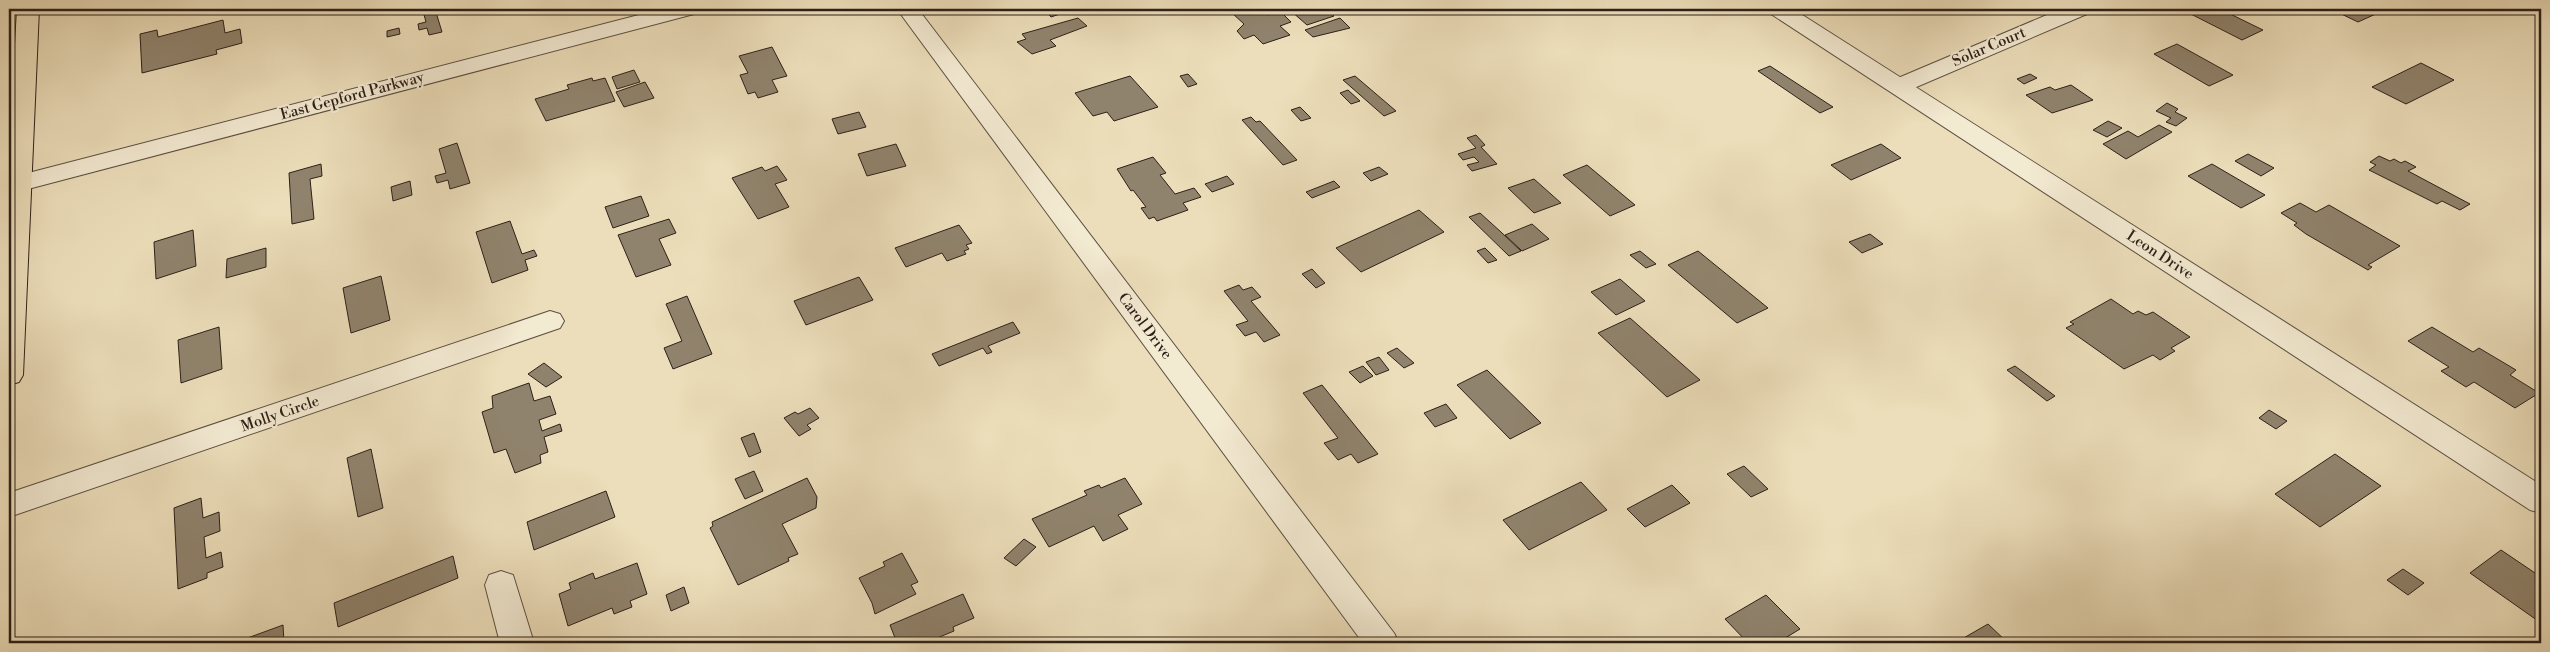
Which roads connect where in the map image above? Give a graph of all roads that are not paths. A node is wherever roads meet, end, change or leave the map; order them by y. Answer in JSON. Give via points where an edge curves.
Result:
{"nodes":[{"id":1,"x":28,"y":9,"type":"edge"},
{"id":2,"x":686,"y":9,"type":"edge"},
{"id":3,"x":907,"y":9,"type":"edge"},
{"id":4,"x":1779,"y":9,"type":"edge"},
{"id":5,"x":2079,"y":9,"type":"edge"},
{"id":6,"x":1899,"y":86,"type":"junction"},
{"id":7,"x":13,"y":185,"type":"edge"},
{"id":8,"x":550,"y":321,"type":"dead end"},
{"id":9,"x":9,"y":375,"type":"edge"},
{"id":10,"x":2541,"y":502,"type":"edge"},
{"id":11,"x":9,"y":505,"type":"edge"},
{"id":12,"x":502,"y":585,"type":"dead end"},
{"id":13,"x":516,"y":643,"type":"edge"},
{"id":14,"x":1382,"y":643,"type":"edge"}],
"edges":[{"from":1,"to":7,"type":"main road"},
{"from":2,"to":7,"type":"street","name":"East Gepford Parkway"},
{"from":3,"to":14,"type":"street","name":"Carol Drive"},
{"from":4,"to":6,"type":"street","name":"Leon Drive"},
{"from":5,"to":6,"type":"street","name":"Solar Court"},
{"from":6,"to":10,"type":"street","name":"Leon Drive"},
{"from":7,"to":9,"type":"main road"},
{"from":8,"to":11,"type":"street","name":"Molly Circle"},
{"from":12,"to":13,"type":"street"}]}
